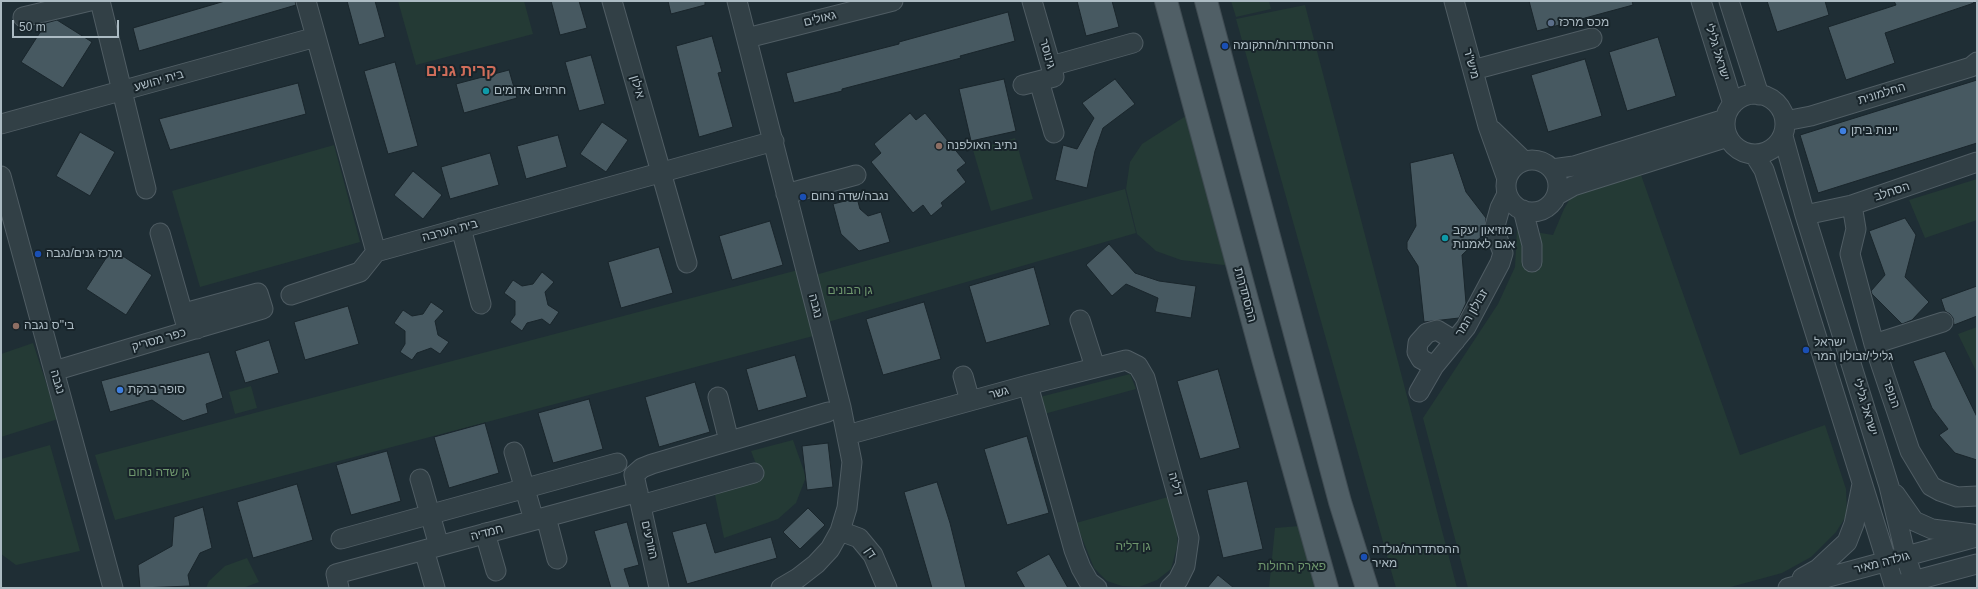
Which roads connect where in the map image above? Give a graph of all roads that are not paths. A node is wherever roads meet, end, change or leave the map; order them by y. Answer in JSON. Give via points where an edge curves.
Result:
{"nodes":[{"id":1,"x":90,"y":1,"type":"edge"},
{"id":2,"x":100,"y":1,"type":"edge"},
{"id":3,"x":306,"y":1,"type":"edge"},
{"id":4,"x":612,"y":1,"type":"edge"},
{"id":5,"x":737,"y":1,"type":"edge"},
{"id":6,"x":893,"y":1,"type":"edge"},
{"id":7,"x":1032,"y":1,"type":"edge"},
{"id":8,"x":1166,"y":1,"type":"edge"},
{"id":9,"x":1206,"y":1,"type":"edge"},
{"id":10,"x":1454,"y":1,"type":"edge"},
{"id":11,"x":1701,"y":1,"type":"edge"},
{"id":12,"x":1729,"y":1,"type":"edge"},
{"id":13,"x":858,"y":5,"type":"edge"},
{"id":14,"x":23,"y":17,"type":"dead end"},
{"id":15,"x":316,"y":37,"type":"junction"},
{"id":16,"x":747,"y":38,"type":"junction"},
{"id":17,"x":1592,"y":38,"type":"dead end"},
{"id":18,"x":1133,"y":43,"type":"dead end"},
{"id":19,"x":1977,"y":62,"type":"edge"},
{"id":20,"x":1051,"y":66,"type":"junction"},
{"id":21,"x":1472,"y":70,"type":"junction"},
{"id":22,"x":122,"y":91,"type":"junction"},
{"id":23,"x":1759,"y":95,"type":"junction"},
{"id":24,"x":1729,"y":120,"type":"junction"},
{"id":25,"x":1,"y":124,"type":"edge"},
{"id":26,"x":1488,"y":126,"type":"junction"},
{"id":27,"x":1784,"y":129,"type":"junction"},
{"id":28,"x":1054,"y":134,"type":"dead end"},
{"id":29,"x":774,"y":141,"type":"junction"},
{"id":30,"x":1754,"y":154,"type":"junction"},
{"id":31,"x":1524,"y":161,"type":"junction"},
{"id":32,"x":1977,"y":162,"type":"edge"},
{"id":33,"x":1552,"y":169,"type":"junction"},
{"id":34,"x":661,"y":172,"type":"junction"},
{"id":35,"x":1,"y":176,"type":"edge"},
{"id":36,"x":856,"y":176,"type":"dead end"},
{"id":37,"x":146,"y":189,"type":"dead end"},
{"id":38,"x":786,"y":194,"type":"junction"},
{"id":39,"x":1557,"y":195,"type":"junction"},
{"id":40,"x":1514,"y":198,"type":"junction"},
{"id":41,"x":1852,"y":205,"type":"junction"},
{"id":42,"x":1543,"y":210,"type":"junction"},
{"id":43,"x":1805,"y":215,"type":"junction"},
{"id":44,"x":461,"y":228,"type":"junction"},
{"id":45,"x":160,"y":233,"type":"dead end"},
{"id":46,"x":376,"y":252,"type":"junction"},
{"id":47,"x":687,"y":263,"type":"dead end"},
{"id":48,"x":291,"y":295,"type":"dead end"},
{"id":49,"x":481,"y":304,"type":"dead end"},
{"id":50,"x":263,"y":309,"type":"dead end"},
{"id":51,"x":1080,"y":320,"type":"dead end"},
{"id":52,"x":1943,"y":322,"type":"dead end"},
{"id":53,"x":193,"y":330,"type":"junction"},
{"id":54,"x":1455,"y":341,"type":"junction"},
{"id":55,"x":1874,"y":344,"type":"junction"},
{"id":56,"x":1434,"y":366,"type":"junction"},
{"id":57,"x":1095,"y":367,"type":"junction"},
{"id":58,"x":54,"y":371,"type":"junction"},
{"id":59,"x":963,"y":376,"type":"dead end"},
{"id":60,"x":1145,"y":378,"type":"joint"},
{"id":61,"x":1028,"y":385,"type":"junction"},
{"id":62,"x":1419,"y":392,"type":"dead end"},
{"id":63,"x":718,"y":398,"type":"dead end"},
{"id":64,"x":970,"y":401,"type":"junction"},
{"id":65,"x":828,"y":412,"type":"dead end"},
{"id":66,"x":847,"y":435,"type":"junction"},
{"id":67,"x":729,"y":441,"type":"junction"},
{"id":68,"x":514,"y":452,"type":"dead end"},
{"id":69,"x":617,"y":463,"type":"dead end"},
{"id":70,"x":754,"y":473,"type":"dead end"},
{"id":71,"x":420,"y":479,"type":"dead end"},
{"id":72,"x":1862,"y":481,"type":"junction"},
{"id":73,"x":1889,"y":486,"type":"junction"},
{"id":74,"x":525,"y":488,"type":"junction"},
{"id":75,"x":1977,"y":496,"type":"edge"},
{"id":76,"x":639,"y":499,"type":"junction"},
{"id":77,"x":430,"y":514,"type":"junction"},
{"id":78,"x":540,"y":518,"type":"junction"},
{"id":79,"x":840,"y":531,"type":"junction"},
{"id":80,"x":485,"y":533,"type":"junction"},
{"id":81,"x":1977,"y":534,"type":"edge"},
{"id":82,"x":1977,"y":538,"type":"edge"},
{"id":83,"x":341,"y":539,"type":"dead end"},
{"id":84,"x":431,"y":548,"type":"junction"},
{"id":85,"x":1906,"y":557,"type":"junction"},
{"id":86,"x":557,"y":559,"type":"dead end"},
{"id":87,"x":1886,"y":562,"type":"junction"},
{"id":88,"x":1972,"y":565,"type":"edge"},
{"id":89,"x":496,"y":571,"type":"dead end"},
{"id":90,"x":338,"y":581,"type":"edge"},
{"id":91,"x":1914,"y":584,"type":"edge"},
{"id":92,"x":1891,"y":587,"type":"edge"},
{"id":93,"x":113,"y":588,"type":"edge"},
{"id":94,"x":436,"y":588,"type":"edge"},
{"id":95,"x":659,"y":588,"type":"edge"},
{"id":96,"x":781,"y":588,"type":"edge"},
{"id":97,"x":888,"y":588,"type":"edge"},
{"id":98,"x":1097,"y":588,"type":"edge"},
{"id":99,"x":1170,"y":588,"type":"edge"},
{"id":100,"x":1327,"y":588,"type":"edge"},
{"id":101,"x":1367,"y":588,"type":"edge"},
{"id":102,"x":1783,"y":588,"type":"edge"},
{"id":103,"x":1788,"y":588,"type":"edge"},
{"id":104,"x":1947,"y":588,"type":"edge"}],
"edges":[{"from":1,"to":14,"type":"street"},
{"from":2,"to":22,"type":"street"},
{"from":3,"to":15,"type":"street"},
{"from":4,"to":34,"type":"street","name":"אילון"},
{"from":5,"to":16,"type":"street","name":"נגבה"},
{"from":6,"to":13,"type":"street","name":"גאולים"},
{"from":7,"to":20,"type":"street","name":"גינוסר"},
{"from":8,"to":100,"type":"main road","name":"ההסתדרות"},
{"from":9,"to":101,"type":"main road","via":[[1338,494]]},
{"from":10,"to":21,"type":"street","name":"מיש\"ר"},
{"from":11,"to":24,"type":"street","name":"ישראל גלילי"},
{"from":12,"to":23,"type":"street"},
{"from":13,"to":16,"type":"street","name":"גאולים"},
{"from":15,"to":22,"type":"street","name":"בית יהושע"},
{"from":15,"to":46,"type":"street"},
{"from":16,"to":29,"type":"street","name":"נגבה"},
{"from":17,"to":21,"type":"street"},
{"from":18,"to":20,"type":"street"},
{"from":19,"to":27,"type":"street","name":"החלמונית","via":[[1972,67],[1811,116]]},
{"from":20,"to":28,"type":"street","name":"גינוסר","via":[[1054,77],[1031,83]]},
{"from":21,"to":26,"type":"street","name":"מיש\"ר"},
{"from":22,"to":25,"type":"street","name":"בית יהושע"},
{"from":22,"to":37,"type":"street"},
{"from":23,"to":24,"type":"street","via":[[1741,98]]},
{"from":23,"to":27,"type":"street","name":"ישראל גלילי","via":[[1769,98],[1782,112]]},
{"from":24,"to":30,"type":"street","name":"ישראל גלילי","via":[[1734,146],[1743,152]]},
{"from":24,"to":33,"type":"street","via":[[1574,166]]},
{"from":24,"to":39,"type":"street"},
{"from":26,"to":31,"type":"street","name":"מיש\"ר"},
{"from":26,"to":40,"type":"street","name":"מיש\"ר"},
{"from":27,"to":30,"type":"street","via":[[1779,142],[1768,152]]},
{"from":27,"to":43,"type":"street","name":"ישראל גלילי"},
{"from":29,"to":34,"type":"street","name":"בית הערבה"},
{"from":29,"to":38,"type":"street","name":"נגבה"},
{"from":30,"to":72,"type":"street","name":"ישראל גלילי","via":[[1766,177]]},
{"from":31,"to":33,"type":"street","via":[[1539,161]]},
{"from":31,"to":40,"type":"street","via":[[1510,171]]},
{"from":32,"to":41,"type":"street","name":"הסחלב"},
{"from":33,"to":39,"type":"street","via":[[1557,177]]},
{"from":34,"to":44,"type":"street","name":"בית הערבה"},
{"from":34,"to":47,"type":"street","name":"אילון"},
{"from":35,"to":58,"type":"street","name":"נגבה"},
{"from":36,"to":38,"type":"street"},
{"from":38,"to":66,"type":"street","name":"נגבה"},
{"from":39,"to":42,"type":"street"},
{"from":40,"to":42,"type":"street","via":[[1536,211]]},
{"from":40,"to":42,"type":"street","name":"מיש\"ר","via":[[1532,254]]},
{"from":40,"to":54,"type":"street","name":"זבולון המר","via":[[1500,208],[1495,226],[1496,237],[1503,253],[1500,263],[1469,321]]},
{"from":41,"to":43,"type":"street","name":"הסחלב"},
{"from":41,"to":55,"type":"street","name":"הנופר","via":[[1856,229],[1850,254]]},
{"from":43,"to":73,"type":"street","name":"ישראל גלילי"},
{"from":44,"to":46,"type":"street","name":"בית הערבה"},
{"from":44,"to":49,"type":"street"},
{"from":45,"to":53,"type":"street"},
{"from":46,"to":48,"type":"street","via":[[360,272]]},
{"from":50,"to":53,"type":"street","name":"כפר מסריק"},
{"from":51,"to":57,"type":"street"},
{"from":52,"to":55,"type":"street"},
{"from":53,"to":58,"type":"street","name":"כפר מסריק"},
{"from":54,"to":56,"type":"street","name":"זבולון המר"},
{"from":54,"to":56,"type":"street","via":[[1437,330],[1427,333],[1418,344],[1417,352],[1421,359]]},
{"from":55,"to":75,"type":"street","name":"הנופר","via":[[1910,451],[1931,486],[1957,497]]},
{"from":56,"to":62,"type":"street","name":"זבולון המר"},
{"from":57,"to":60,"type":"street","name":"גשר","via":[[1126,360],[1138,366]]},
{"from":57,"to":61,"type":"street","name":"גשר"},
{"from":58,"to":93,"type":"street","name":"נגבה"},
{"from":59,"to":64,"type":"street"},
{"from":60,"to":99,"type":"street","name":"דליה","via":[[1189,538],[1185,566],[1178,580]]},
{"from":61,"to":64,"type":"street","name":"גשר"},
{"from":61,"to":98,"type":"street","via":[[1074,550],[1089,582]]},
{"from":63,"to":67,"type":"street"},
{"from":64,"to":66,"type":"street","name":"גשר"},
{"from":65,"to":67,"type":"street"},
{"from":66,"to":79,"type":"street","name":"נגבה","via":[[852,462],[847,508]]},
{"from":67,"to":76,"type":"street","name":"הזורעים","via":[[642,468],[634,476]]},
{"from":68,"to":74,"type":"street"},
{"from":69,"to":74,"type":"street"},
{"from":70,"to":76,"type":"street","name":"חמדיה"},
{"from":71,"to":77,"type":"street"},
{"from":72,"to":87,"type":"street","name":"ישראל גלילי"},
{"from":72,"to":102,"type":"street","via":[[1854,524],[1847,542],[1818,569]]},
{"from":73,"to":81,"type":"street","via":[[1914,521],[1941,532]]},
{"from":73,"to":85,"type":"street","name":"ישראל גלילי"},
{"from":74,"to":77,"type":"street"},
{"from":74,"to":78,"type":"street"},
{"from":76,"to":78,"type":"street","name":"חמדיה"},
{"from":76,"to":95,"type":"street","name":"הזורעים"},
{"from":77,"to":83,"type":"street"},
{"from":77,"to":84,"type":"street"},
{"from":78,"to":80,"type":"street","name":"חמדיה"},
{"from":78,"to":86,"type":"street"},
{"from":79,"to":96,"type":"street","name":"נגבה","via":[[830,549],[816,564]]},
{"from":79,"to":97,"type":"street","name":"דן","via":[[859,538],[873,555]]},
{"from":80,"to":84,"type":"street","name":"חמדיה"},
{"from":80,"to":89,"type":"street"},
{"from":82,"to":85,"type":"street","name":"גולדה מאיר"},
{"from":84,"to":90,"type":"street","name":"חמדיה"},
{"from":84,"to":94,"type":"street"},
{"from":85,"to":87,"type":"street","name":"גולדה מאיר"},
{"from":85,"to":91,"type":"street","name":"ישראל גלילי"},
{"from":87,"to":92,"type":"street","name":"ישראל גלילי"},
{"from":87,"to":103,"type":"street","name":"גולדה מאיר"},
{"from":88,"to":91,"type":"street","name":"גולדה מאיר"},
{"from":88,"to":104,"type":"street"},
{"from":91,"to":92,"type":"street","name":"גולדה מאיר"}]}
